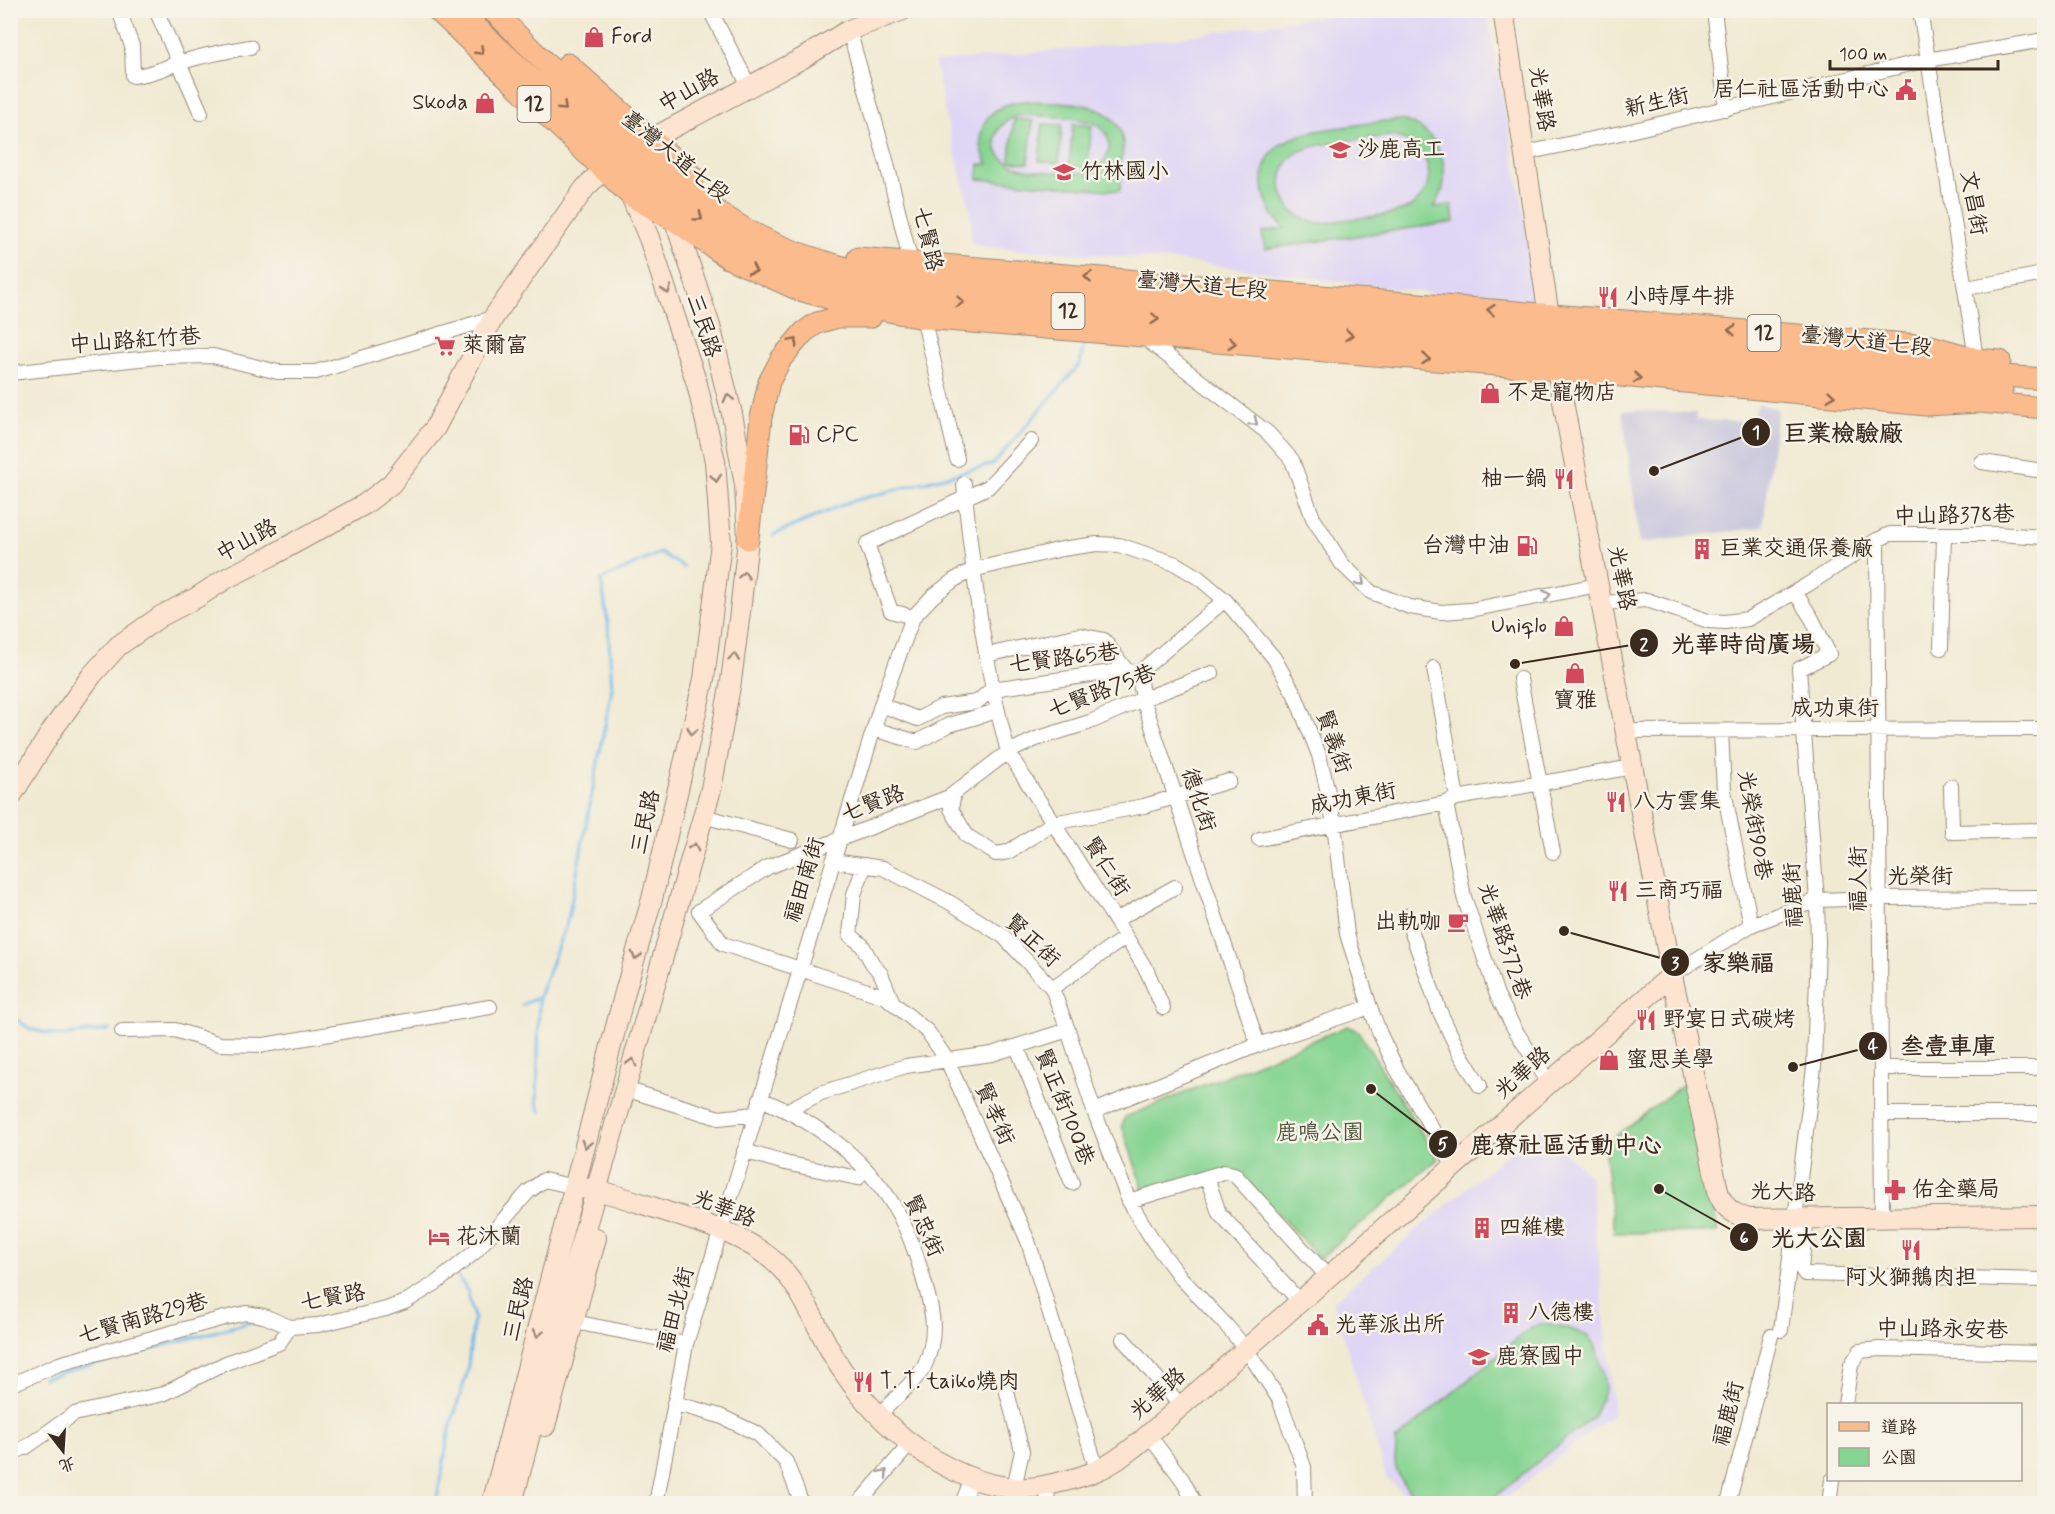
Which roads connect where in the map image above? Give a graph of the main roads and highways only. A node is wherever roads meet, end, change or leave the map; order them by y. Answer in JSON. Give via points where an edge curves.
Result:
{"nodes":[{"id":1,"x":437,"y":10,"type":"edge"},
{"id":2,"x":458,"y":10,"type":"edge"},
{"id":3,"x":492,"y":10,"type":"edge"},
{"id":4,"x":510,"y":10,"type":"edge"},
{"id":5,"x":627,"y":157,"type":"junction"},
{"id":6,"x":917,"y":290,"type":"junction"},
{"id":7,"x":1553,"y":343,"type":"junction"},
{"id":8,"x":2044,"y":365,"type":"edge"},
{"id":9,"x":1928,"y":376,"type":"junction"},
{"id":10,"x":2044,"y":380,"type":"edge"},
{"id":11,"x":1978,"y":381,"type":"junction"},
{"id":12,"x":2044,"y":394,"type":"edge"},
{"id":13,"x":2044,"y":408,"type":"edge"},
{"id":14,"x":748,"y":538,"type":"road end"}],
"edges":[{"from":1,"to":5,"type":"main road","name":"臺灣大道七段","number":"12","one_way":true},
{"from":2,"to":5,"type":"main road","name":"臺灣大道七段","number":"12","one_way":true},
{"from":3,"to":5,"type":"main road","name":"臺灣大道七段","number":"12"},
{"from":4,"to":5,"type":"main road","name":"臺灣大道七段","number":"12"},
{"from":5,"to":6,"type":"main road","name":"臺灣大道七段","number":"12","via":[[712,193],[811,245],[858,258]]},
{"from":5,"to":6,"type":"main road","name":"臺灣大道七段","number":"12","via":[[659,167],[743,227],[770,240]]},
{"from":5,"to":6,"type":"main road","name":"臺灣大道七段","number":"12","one_way":true,"via":[[667,194],[734,242],[771,260],[869,292]]},
{"from":5,"to":6,"type":"main road","name":"臺灣大道七段","number":"12","one_way":true,"via":[[631,196],[728,258],[835,300]]},
{"from":6,"to":7,"type":"main road","name":"臺灣大道七段","number":"12"},
{"from":6,"to":7,"type":"main road","name":"臺灣大道七段","number":"12","one_way":true,"via":[[1141,336],[1532,368]]},
{"from":14,"to":6,"type":"main road","one_way":true,"via":[[769,382],[792,345],[817,323]]},
{"from":7,"to":9,"type":"main road","name":"臺灣大道七段","number":"12"},
{"from":7,"to":11,"type":"main road","name":"臺灣大道七段","number":"12","one_way":true,"via":[[1926,405]]},
{"from":11,"to":7,"type":"main road","name":"臺灣大道七段","number":"12","one_way":true,"via":[[1931,346]]},
{"from":8,"to":11,"type":"main road","name":"臺灣大道七段","number":"12"},
{"from":9,"to":11,"type":"main road","name":"臺灣大道七段","number":"12"},
{"from":9,"to":11,"type":"main road","name":"臺灣大道七段","number":"12"},
{"from":10,"to":11,"type":"main road","number":"12"},
{"from":11,"to":12,"type":"main road","number":"12"},
{"from":11,"to":13,"type":"main road","name":"臺灣大道七段","number":"12"}]}
